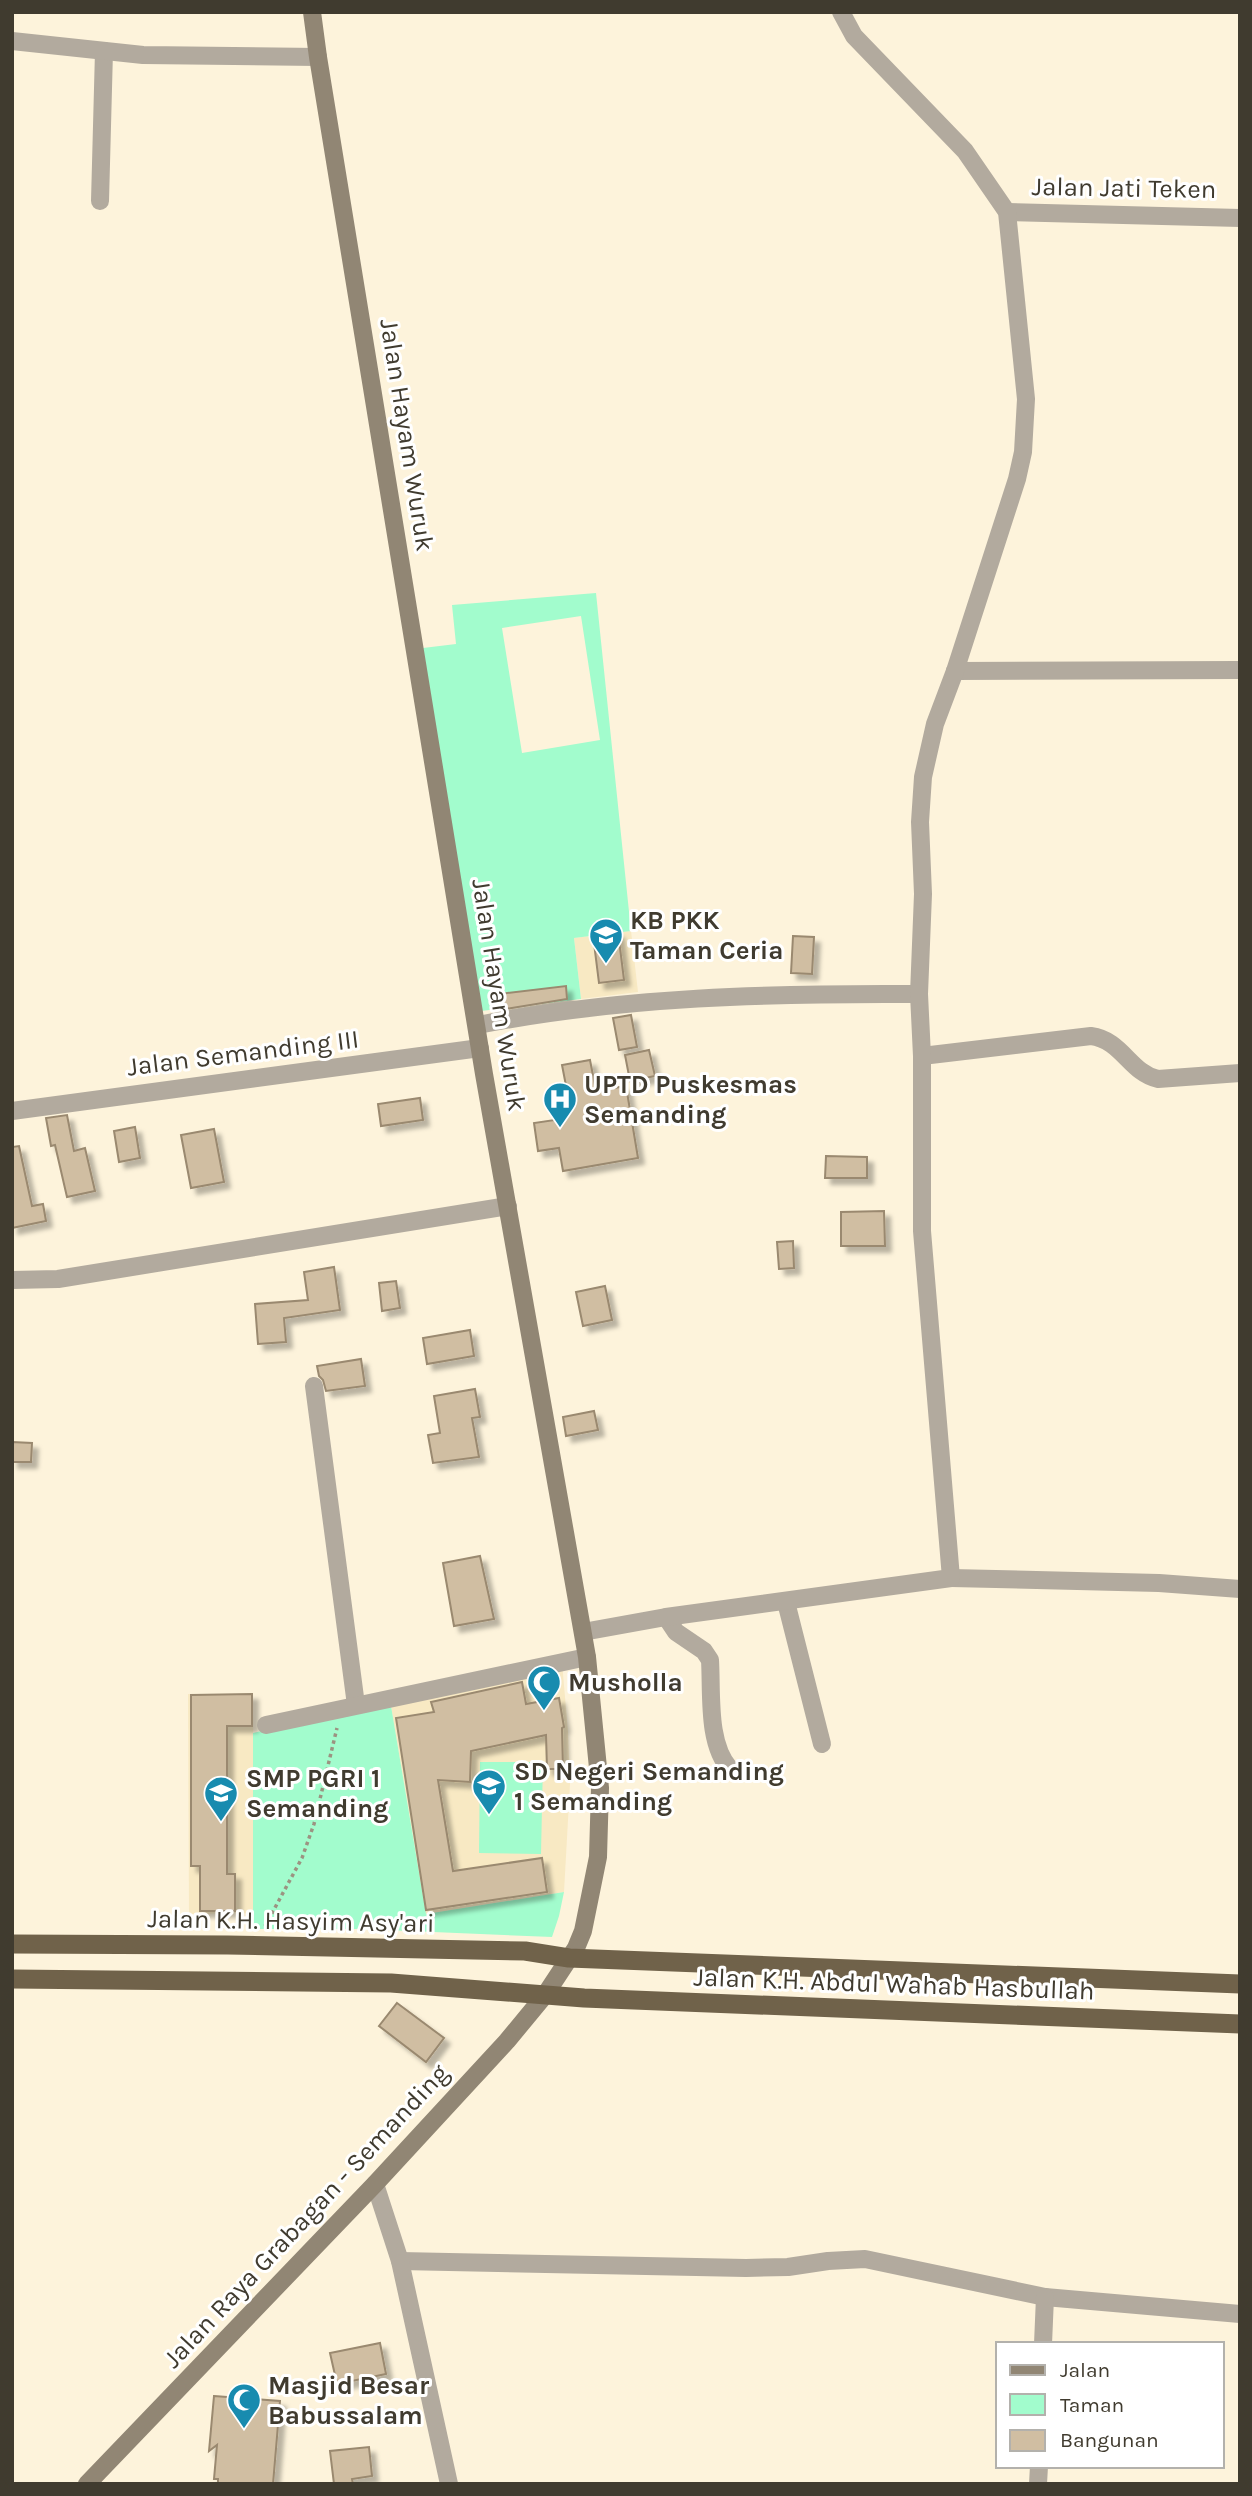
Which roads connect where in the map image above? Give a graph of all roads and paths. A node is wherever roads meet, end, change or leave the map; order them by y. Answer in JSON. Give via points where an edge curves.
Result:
{"nodes":[{"id":1,"x":313,"y":12,"type":"edge"},
{"id":2,"x":841,"y":12,"type":"edge"},
{"id":3,"x":12,"y":41,"type":"edge"},
{"id":4,"x":103,"y":51,"type":"junction"},
{"id":5,"x":318,"y":57,"type":"junction"},
{"id":6,"x":100,"y":201,"type":"dead end"},
{"id":7,"x":1007,"y":212,"type":"junction"},
{"id":8,"x":1240,"y":218,"type":"edge"},
{"id":9,"x":1238,"y":670,"type":"dead end"},
{"id":10,"x":955,"y":671,"type":"junction"},
{"id":11,"x":919,"y":994,"type":"junction"},
{"id":12,"x":478,"y":1025,"type":"junction"},
{"id":13,"x":480,"y":1048,"type":"junction"},
{"id":14,"x":922,"y":1056,"type":"junction"},
{"id":15,"x":1240,"y":1073,"type":"edge"},
{"id":16,"x":12,"y":1111,"type":"edge"},
{"id":17,"x":508,"y":1206,"type":"junction"},
{"id":18,"x":12,"y":1280,"type":"edge"},
{"id":19,"x":314,"y":1386,"type":"dead end"},
{"id":20,"x":951,"y":1578,"type":"junction"},
{"id":21,"x":1240,"y":1589,"type":"edge"},
{"id":22,"x":786,"y":1601,"type":"junction"},
{"id":23,"x":666,"y":1618,"type":"junction"},
{"id":24,"x":583,"y":1632,"type":"junction"},
{"id":25,"x":587,"y":1657,"type":"junction"},
{"id":26,"x":356,"y":1704,"type":"junction"},
{"id":27,"x":266,"y":1726,"type":"dead end"},
{"id":28,"x":822,"y":1744,"type":"dead end"},
{"id":29,"x":730,"y":1769,"type":"dead end"},
{"id":30,"x":12,"y":1944,"type":"edge"},
{"id":31,"x":252,"y":1945,"type":"junction"},
{"id":32,"x":569,"y":1958,"type":"junction"},
{"id":33,"x":12,"y":1979,"type":"edge"},
{"id":34,"x":1240,"y":1984,"type":"edge"},
{"id":35,"x":551,"y":1987,"type":"junction"},
{"id":36,"x":1240,"y":2024,"type":"edge"},
{"id":37,"x":375,"y":2185,"type":"junction"},
{"id":38,"x":400,"y":2261,"type":"junction"},
{"id":39,"x":1045,"y":2297,"type":"junction"},
{"id":40,"x":1240,"y":2314,"type":"edge"},
{"id":41,"x":1043,"y":2342,"type":"edge"},
{"id":42,"x":87,"y":2484,"type":"edge"},
{"id":43,"x":449,"y":2484,"type":"edge"}],
"edges":[{"from":1,"to":5,"type":"main road","name":"Jalan Hayam Wuruk"},
{"from":2,"to":7,"type":"street","via":[[853,36],[965,151]]},
{"from":3,"to":4,"type":"street"},
{"from":4,"to":5,"type":"street","via":[[156,56]]},
{"from":4,"to":6,"type":"street"},
{"from":5,"to":12,"type":"main road","name":"Jalan Hayam Wuruk"},
{"from":7,"to":8,"type":"street","name":"Jalan Jati Teken"},
{"from":7,"to":10,"type":"street","via":[[1026,399],[1023,452]]},
{"from":9,"to":10,"type":"street"},
{"from":10,"to":11,"type":"street","via":[[935,724],[923,777]]},
{"from":11,"to":12,"type":"street","via":[[800,993],[671,1002]]},
{"from":11,"to":14,"type":"street"},
{"from":12,"to":13,"type":"main road","name":"Jalan Hayam Wuruk"},
{"from":13,"to":16,"type":"street","name":"Jalan Semanding III"},
{"from":13,"to":17,"type":"main road","name":"Jalan Hayam Wuruk"},
{"from":14,"to":15,"type":"street","via":[[1091,1036],[1114,1044],[1148,1077]]},
{"from":14,"to":20,"type":"street","via":[[922,1231]]},
{"from":17,"to":18,"type":"street","via":[[58,1279]]},
{"from":17,"to":24,"type":"main road","name":"Jalan Hayam Wuruk"},
{"from":19,"to":26,"type":"street"},
{"from":20,"to":21,"type":"street"},
{"from":20,"to":22,"type":"street"},
{"from":22,"to":23,"type":"street"},
{"from":22,"to":28,"type":"street"},
{"from":23,"to":24,"type":"street"},
{"from":23,"to":29,"type":"street","via":[[710,1660],[715,1734],[720,1759]]},
{"from":24,"to":25,"type":"main road","name":"Jalan Hayam Wuruk"},
{"from":25,"to":26,"type":"street"},
{"from":25,"to":32,"type":"main road","name":"Jalan Hayam Wuruk","via":[[600,1788],[598,1857],[583,1931]]},
{"from":26,"to":27,"type":"street"},
{"from":26,"to":31,"type":"path","via":[[337,1727],[302,1858]]},
{"from":30,"to":31,"type":"highway","name":"Jalan K.H. Hasyim Asy'ari"},
{"from":31,"to":32,"type":"highway","name":"Jalan K.H. Hasyim Asy'ari","via":[[525,1951]]},
{"from":32,"to":34,"type":"highway","name":"Jalan K.H. Abdul Wahab Hasbullah"},
{"from":32,"to":35,"type":"main road","name":"Jalan Hayam Wuruk"},
{"from":33,"to":35,"type":"highway"},
{"from":35,"to":36,"type":"highway","name":"Jalan K.H. Abdul Wahab Hasbullah"},
{"from":35,"to":37,"type":"main road","name":"Jalan Raya Grabagan - Semanding"},
{"from":37,"to":38,"type":"street"},
{"from":37,"to":42,"type":"main road","name":"Jalan Raya Grabagan - Semanding"},
{"from":38,"to":39,"type":"street","via":[[788,2267],[865,2259]]},
{"from":38,"to":43,"type":"street"},
{"from":39,"to":40,"type":"street"},
{"from":39,"to":41,"type":"street"}]}
